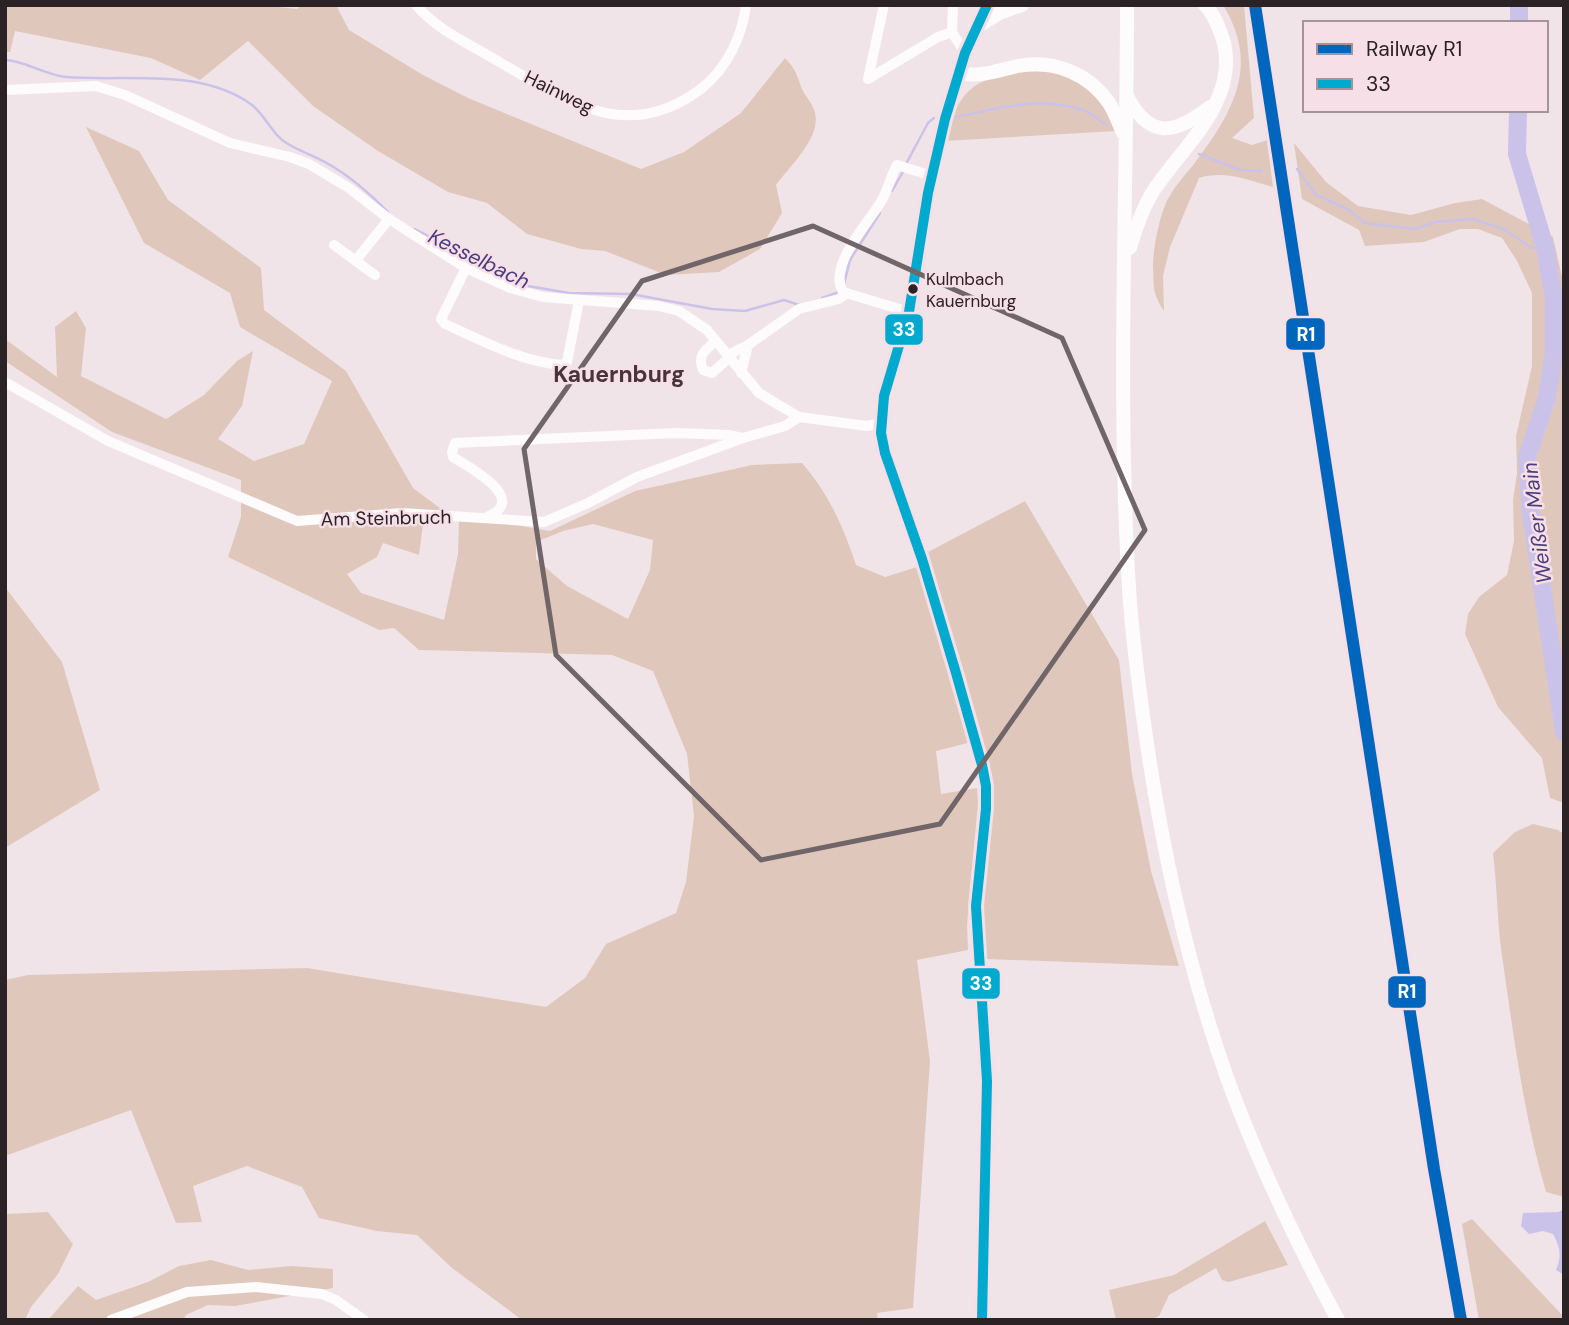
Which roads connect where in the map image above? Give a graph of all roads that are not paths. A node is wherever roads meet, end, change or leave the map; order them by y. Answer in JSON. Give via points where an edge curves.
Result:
{"nodes":[{"id":1,"x":416,"y":5,"type":"edge"},
{"id":2,"x":746,"y":5,"type":"edge"},
{"id":3,"x":884,"y":5,"type":"edge"},
{"id":4,"x":953,"y":5,"type":"edge"},
{"id":5,"x":987,"y":5,"type":"edge"},
{"id":6,"x":1021,"y":5,"type":"edge"},
{"id":7,"x":1205,"y":5,"type":"edge"},
{"id":8,"x":1128,"y":6,"type":"edge"},
{"id":9,"x":975,"y":29,"type":"junction"},
{"id":10,"x":952,"y":33,"type":"junction"},
{"id":11,"x":965,"y":53,"type":"junction"},
{"id":12,"x":960,"y":72,"type":"junction"},
{"id":13,"x":5,"y":90,"type":"edge"},
{"id":14,"x":1127,"y":97,"type":"junction"},
{"id":15,"x":1217,"y":102,"type":"junction"},
{"id":16,"x":1125,"y":137,"type":"junction"},
{"id":17,"x":932,"y":176,"type":"junction"},
{"id":18,"x":389,"y":219,"type":"junction"},
{"id":19,"x":334,"y":245,"type":"dead end"},
{"id":20,"x":356,"y":260,"type":"junction"},
{"id":21,"x":1125,"y":263,"type":"junction"},
{"id":22,"x":466,"y":268,"type":"junction"},
{"id":23,"x":374,"y":275,"type":"dead end"},
{"id":24,"x":843,"y":290,"type":"junction"},
{"id":25,"x":579,"y":301,"type":"junction"},
{"id":26,"x":909,"y":312,"type":"junction"},
{"id":27,"x":716,"y":341,"type":"junction"},
{"id":28,"x":748,"y":345,"type":"junction"},
{"id":29,"x":729,"y":356,"type":"junction"},
{"id":30,"x":741,"y":373,"type":"junction"},
{"id":31,"x":5,"y":382,"type":"edge"},
{"id":32,"x":799,"y":417,"type":"junction"},
{"id":33,"x":881,"y":423,"type":"junction"},
{"id":34,"x":743,"y":438,"type":"junction"},
{"id":35,"x":486,"y":517,"type":"junction"},
{"id":36,"x":111,"y":1320,"type":"edge"},
{"id":37,"x":364,"y":1320,"type":"edge"},
{"id":38,"x":982,"y":1320,"type":"edge"},
{"id":39,"x":1338,"y":1320,"type":"edge"}],
"edges":[{"from":1,"to":2,"type":"street","name":"Hainweg","via":[[449,32],[560,97],[621,116],[670,109],[705,85],[733,50]]},
{"from":3,"to":10,"type":"street","via":[[868,79]]},
{"from":4,"to":10,"type":"street"},
{"from":5,"to":9,"type":"street"},
{"from":6,"to":9,"type":"highway"},
{"from":7,"to":15,"type":"highway","via":[[1221,32],[1227,57]]},
{"from":8,"to":14,"type":"highway"},
{"from":9,"to":11,"type":"street"},
{"from":10,"to":11,"type":"street"},
{"from":11,"to":12,"type":"street"},
{"from":12,"to":16,"type":"highway","via":[[974,76],[1042,64],[1062,68],[1093,85],[1110,104]]},
{"from":12,"to":17,"type":"street"},
{"from":13,"to":18,"type":"street","via":[[96,86],[125,95],[230,143],[309,164]]},
{"from":14,"to":15,"type":"highway","via":[[1147,123],[1162,128],[1189,123]]},
{"from":14,"to":16,"type":"highway"},
{"from":15,"to":21,"type":"highway","via":[[1150,197]]},
{"from":16,"to":21,"type":"highway"},
{"from":17,"to":24,"type":"street","via":[[897,165],[883,198],[845,256],[839,278]]},
{"from":17,"to":26,"type":"street"},
{"from":18,"to":20,"type":"street"},
{"from":18,"to":22,"type":"street"},
{"from":19,"to":20,"type":"street"},
{"from":20,"to":23,"type":"street"},
{"from":21,"to":39,"type":"highway","via":[[1123,460],[1129,592],[1161,831],[1192,960],[1230,1084],[1281,1207]]},
{"from":22,"to":25,"type":"street","via":[[510,288]]},
{"from":22,"to":25,"type":"street","via":[[441,319],[516,355],[551,364],[567,362]]},
{"from":24,"to":26,"type":"street"},
{"from":24,"to":28,"type":"street","via":[[839,299],[799,309]]},
{"from":25,"to":27,"type":"street","via":[[679,311]]},
{"from":26,"to":33,"type":"street","via":[[884,396]]},
{"from":27,"to":29,"type":"street"},
{"from":27,"to":29,"type":"street","via":[[702,353],[703,370],[712,373]]},
{"from":28,"to":29,"type":"street"},
{"from":28,"to":30,"type":"street"},
{"from":29,"to":30,"type":"street"},
{"from":30,"to":32,"type":"street","via":[[759,393]]},
{"from":31,"to":35,"type":"street","name":"Am Steinbruch","via":[[108,441],[297,521],[402,513]]},
{"from":32,"to":33,"type":"street","via":[[867,426]]},
{"from":32,"to":34,"type":"street","via":[[785,426]]},
{"from":33,"to":38,"type":"street","via":[[885,453],[922,559],[986,786],[976,906],[987,1081]]},
{"from":34,"to":35,"type":"street","name":"Am Steinbruch","via":[[637,477],[544,522]]},
{"from":34,"to":35,"type":"street","via":[[676,433],[455,443],[453,457],[497,489],[500,508]]},
{"from":36,"to":37,"type":"street","via":[[187,1292],[256,1287],[321,1294]]}]}
